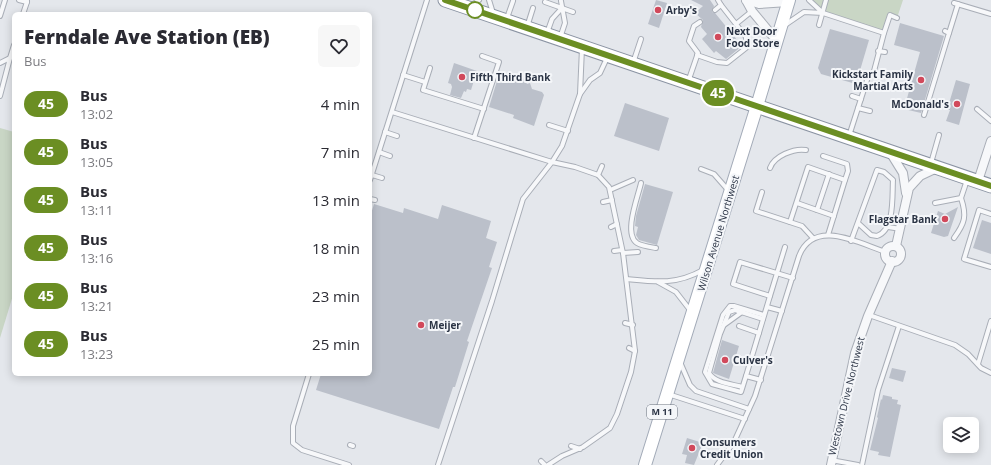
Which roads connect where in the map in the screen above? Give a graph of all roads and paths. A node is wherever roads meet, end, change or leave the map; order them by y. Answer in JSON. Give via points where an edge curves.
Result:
{"nodes":[{"id":1,"x":5,"y":0,"type":"edge"},
{"id":2,"x":19,"y":0,"type":"edge"},
{"id":3,"x":427,"y":0,"type":"edge"},
{"id":4,"x":445,"y":0,"type":"edge"},
{"id":5,"x":479,"y":0,"type":"edge"},
{"id":6,"x":489,"y":0,"type":"edge"},
{"id":7,"x":718,"y":0,"type":"edge"},
{"id":8,"x":746,"y":0,"type":"edge"},
{"id":9,"x":809,"y":0,"type":"edge"},
{"id":10,"x":826,"y":0,"type":"edge"},
{"id":11,"x":27,"y":1,"type":"edge"},
{"id":12,"x":513,"y":1,"type":"dead end"},
{"id":13,"x":561,"y":1,"type":"dead end"},
{"id":14,"x":788,"y":1,"type":"edge"},
{"id":15,"x":545,"y":2,"type":"dead end"},
{"id":16,"x":722,"y":5,"type":"junction"},
{"id":17,"x":467,"y":8,"type":"junction"},
{"id":18,"x":533,"y":8,"type":"dead end"},
{"id":19,"x":562,"y":8,"type":"junction"},
{"id":20,"x":715,"y":10,"type":"dead end"},
{"id":21,"x":752,"y":11,"type":"junction"},
{"id":22,"x":24,"y":12,"type":"edge"},
{"id":23,"x":573,"y":12,"type":"dead end"},
{"id":24,"x":822,"y":13,"type":"junction"},
{"id":25,"x":991,"y":14,"type":"edge"},
{"id":26,"x":0,"y":16,"type":"edge"},
{"id":27,"x":897,"y":18,"type":"dead end"},
{"id":28,"x":501,"y":19,"type":"junction"},
{"id":29,"x":700,"y":22,"type":"dead end"},
{"id":30,"x":736,"y":24,"type":"junction"},
{"id":31,"x":819,"y":25,"type":"dead end"},
{"id":32,"x":526,"y":27,"type":"junction"},
{"id":33,"x":884,"y":32,"type":"junction"},
{"id":34,"x":546,"y":34,"type":"junction"},
{"id":35,"x":778,"y":34,"type":"junction"},
{"id":36,"x":560,"y":38,"type":"junction"},
{"id":37,"x":641,"y":39,"type":"dead end"},
{"id":38,"x":582,"y":46,"type":"junction"},
{"id":39,"x":878,"y":51,"type":"junction"},
{"id":40,"x":12,"y":52,"type":"edge"},
{"id":41,"x":885,"y":52,"type":"dead end"},
{"id":42,"x":608,"y":55,"type":"junction"},
{"id":43,"x":697,"y":55,"type":"junction"},
{"id":44,"x":482,"y":56,"type":"dead end"},
{"id":45,"x":10,"y":58,"type":"junction"},
{"id":46,"x":0,"y":62,"type":"edge"},
{"id":47,"x":633,"y":63,"type":"junction"},
{"id":48,"x":430,"y":68,"type":"dead end"},
{"id":49,"x":403,"y":75,"type":"junction"},
{"id":50,"x":425,"y":82,"type":"junction"},
{"id":51,"x":688,"y":82,"type":"junction"},
{"id":52,"x":580,"y":94,"type":"junction"},
{"id":53,"x":0,"y":96,"type":"edge"},
{"id":54,"x":852,"y":96,"type":"dead end"},
{"id":55,"x":861,"y":99,"type":"junction"},
{"id":56,"x":757,"y":106,"type":"junction"},
{"id":57,"x":858,"y":108,"type":"junction"},
{"id":58,"x":484,"y":109,"type":"junction"},
{"id":59,"x":977,"y":109,"type":"dead end"},
{"id":60,"x":870,"y":111,"type":"dead end"},
{"id":61,"x":392,"y":112,"type":"junction"},
{"id":62,"x":924,"y":115,"type":"dead end"},
{"id":63,"x":991,"y":122,"type":"edge"},
{"id":64,"x":549,"y":125,"type":"dead end"},
{"id":65,"x":568,"y":131,"type":"junction"},
{"id":66,"x":385,"y":132,"type":"junction"},
{"id":67,"x":940,"y":135,"type":"dead end"},
{"id":68,"x":397,"y":136,"type":"dead end"},
{"id":69,"x":474,"y":138,"type":"junction"},
{"id":70,"x":849,"y":138,"type":"junction"},
{"id":71,"x":991,"y":141,"type":"edge"},
{"id":72,"x":806,"y":150,"type":"dead end"},
{"id":73,"x":379,"y":152,"type":"junction"},
{"id":74,"x":890,"y":152,"type":"junction"},
{"id":75,"x":390,"y":156,"type":"dead end"},
{"id":76,"x":823,"y":156,"type":"dead end"},
{"id":77,"x":552,"y":162,"type":"junction"},
{"id":78,"x":602,"y":166,"type":"dead end"},
{"id":79,"x":934,"y":166,"type":"junction"},
{"id":80,"x":770,"y":168,"type":"dead end"},
{"id":81,"x":701,"y":169,"type":"dead end"},
{"id":82,"x":829,"y":174,"type":"junction"},
{"id":83,"x":372,"y":175,"type":"joint"},
{"id":84,"x":598,"y":175,"type":"junction"},
{"id":85,"x":382,"y":178,"type":"dead end"},
{"id":86,"x":632,"y":180,"type":"dead end"},
{"id":87,"x":845,"y":180,"type":"junction"},
{"id":88,"x":972,"y":180,"type":"junction"},
{"id":89,"x":641,"y":183,"type":"dead end"},
{"id":90,"x":991,"y":186,"type":"edge"},
{"id":91,"x":610,"y":190,"type":"junction"},
{"id":92,"x":730,"y":192,"type":"junction"},
{"id":93,"x":762,"y":192,"type":"dead end"},
{"id":94,"x":907,"y":195,"type":"junction"},
{"id":95,"x":961,"y":198,"type":"junction"},
{"id":96,"x":612,"y":200,"type":"junction"},
{"id":97,"x":602,"y":202,"type":"dead end"},
{"id":98,"x":796,"y":203,"type":"junction"},
{"id":99,"x":935,"y":203,"type":"dead end"},
{"id":100,"x":818,"y":210,"type":"junction"},
{"id":101,"x":991,"y":214,"type":"edge"},
{"id":102,"x":834,"y":216,"type":"junction"},
{"id":103,"x":790,"y":222,"type":"junction"},
{"id":104,"x":858,"y":223,"type":"junction"},
{"id":105,"x":617,"y":224,"type":"junction"},
{"id":106,"x":611,"y":227,"type":"dead end"},
{"id":107,"x":888,"y":227,"type":"junction"},
{"id":108,"x":901,"y":229,"type":"junction"},
{"id":109,"x":828,"y":235,"type":"junction"},
{"id":110,"x":812,"y":238,"type":"junction"},
{"id":111,"x":954,"y":238,"type":"dead end"},
{"id":112,"x":851,"y":241,"type":"junction"},
{"id":113,"x":896,"y":246,"type":"junction"},
{"id":114,"x":785,"y":247,"type":"dead end"},
{"id":115,"x":656,"y":248,"type":"dead end"},
{"id":116,"x":614,"y":251,"type":"dead end"},
{"id":117,"x":623,"y":252,"type":"junction"},
{"id":118,"x":638,"y":252,"type":"dead end"},
{"id":119,"x":886,"y":252,"type":"junction"},
{"id":120,"x":892,"y":262,"type":"junction"},
{"id":121,"x":706,"y":268,"type":"junction"},
{"id":122,"x":991,"y":268,"type":"edge"},
{"id":123,"x":777,"y":273,"type":"junction"},
{"id":124,"x":792,"y":278,"type":"junction"},
{"id":125,"x":626,"y":279,"type":"junction"},
{"id":126,"x":658,"y":282,"type":"junction"},
{"id":127,"x":770,"y":296,"type":"junction"},
{"id":128,"x":767,"y":307,"type":"junction"},
{"id":129,"x":742,"y":312,"type":"junction"},
{"id":130,"x":782,"y":312,"type":"junction"},
{"id":131,"x":693,"y":314,"type":"junction"},
{"id":132,"x":869,"y":315,"type":"junction"},
{"id":133,"x":764,"y":317,"type":"junction"},
{"id":134,"x":991,"y":321,"type":"edge"},
{"id":135,"x":625,"y":323,"type":"dead end"},
{"id":136,"x":633,"y":325,"type":"junction"},
{"id":137,"x":724,"y":325,"type":"junction"},
{"id":138,"x":739,"y":326,"type":"dead end"},
{"id":139,"x":899,"y":326,"type":"junction"},
{"id":140,"x":759,"y":333,"type":"junction"},
{"id":141,"x":629,"y":348,"type":"dead end"},
{"id":142,"x":636,"y":350,"type":"junction"},
{"id":143,"x":679,"y":360,"type":"junction"},
{"id":144,"x":978,"y":364,"type":"junction"},
{"id":145,"x":626,"y":370,"type":"dead end"},
{"id":146,"x":631,"y":372,"type":"junction"},
{"id":147,"x":991,"y":373,"type":"edge"},
{"id":148,"x":308,"y":376,"type":"edge"},
{"id":149,"x":746,"y":376,"type":"junction"},
{"id":150,"x":761,"y":380,"type":"junction"},
{"id":151,"x":742,"y":387,"type":"junction"},
{"id":152,"x":619,"y":391,"type":"dead end"},
{"id":153,"x":624,"y":393,"type":"junction"},
{"id":154,"x":668,"y":394,"type":"junction"},
{"id":155,"x":749,"y":409,"type":"junction"},
{"id":156,"x":612,"y":412,"type":"dead end"},
{"id":157,"x":617,"y":414,"type":"junction"},
{"id":158,"x":745,"y":419,"type":"junction"},
{"id":159,"x":572,"y":446,"type":"dead end"},
{"id":160,"x":580,"y":449,"type":"junction"},
{"id":161,"x":541,"y":461,"type":"dead end"},
{"id":162,"x":831,"y":462,"type":"edge"},
{"id":163,"x":349,"y":465,"type":"edge"},
{"id":164,"x":438,"y":465,"type":"edge"},
{"id":165,"x":545,"y":465,"type":"edge"},
{"id":166,"x":548,"y":465,"type":"edge"},
{"id":167,"x":645,"y":465,"type":"edge"},
{"id":168,"x":717,"y":465,"type":"edge"},
{"id":169,"x":858,"y":465,"type":"edge"},
{"id":170,"x":862,"y":465,"type":"edge"}],
"edges":[{"from":1,"to":26,"type":"lane"},
{"from":2,"to":11,"type":"lane"},
{"from":3,"to":49,"type":"lane"},
{"from":4,"to":17,"type":"highway"},
{"from":5,"to":17,"type":"lane"},
{"from":6,"to":28,"type":"lane","via":[[492,12]]},
{"from":7,"to":16,"type":"lane"},
{"from":8,"to":14,"type":"street","via":[[759,4]]},
{"from":8,"to":21,"type":"street"},
{"from":9,"to":24,"type":"lane"},
{"from":10,"to":24,"type":"lane"},
{"from":11,"to":22,"type":"lane"},
{"from":12,"to":28,"type":"lane"},
{"from":13,"to":19,"type":"lane"},
{"from":14,"to":35,"type":"main road","name":"Wilson Avenue Northwest","number":"M 11"},
{"from":15,"to":19,"type":"lane"},
{"from":16,"to":20,"type":"lane"},
{"from":16,"to":30,"type":"lane"},
{"from":17,"to":28,"type":"highway"},
{"from":18,"to":32,"type":"lane"},
{"from":19,"to":23,"type":"lane"},
{"from":19,"to":34,"type":"lane","via":[[552,19]]},
{"from":19,"to":36,"type":"lane","via":[[564,23]]},
{"from":21,"to":30,"type":"lane"},
{"from":21,"to":35,"type":"street"},
{"from":24,"to":31,"type":"lane"},
{"from":24,"to":33,"type":"lane"},
{"from":24,"to":35,"type":"lane","via":[[804,12]]},
{"from":25,"to":62,"type":"lane","via":[[956,4]]},
{"from":27,"to":33,"type":"lane","via":[[890,15]]},
{"from":28,"to":32,"type":"highway"},
{"from":29,"to":43,"type":"lane","via":[[694,26],[689,41]]},
{"from":30,"to":43,"type":"lane","via":[[746,37],[746,48],[727,62],[717,62]]},
{"from":32,"to":34,"type":"highway"},
{"from":33,"to":39,"type":"lane"},
{"from":34,"to":36,"type":"highway"},
{"from":35,"to":56,"type":"main road","name":"Wilson Avenue Northwest","number":"M 11"},
{"from":36,"to":38,"type":"highway"},
{"from":37,"to":47,"type":"lane"},
{"from":38,"to":42,"type":"highway"},
{"from":38,"to":52,"type":"lane"},
{"from":39,"to":41,"type":"lane"},
{"from":39,"to":55,"type":"lane","via":[[874,71],[868,76]]},
{"from":40,"to":45,"type":"lane"},
{"from":42,"to":47,"type":"highway"},
{"from":42,"to":52,"type":"lane","via":[[600,73],[590,80]]},
{"from":43,"to":51,"type":"lane"},
{"from":44,"to":58,"type":"lane","via":[[500,62]]},
{"from":45,"to":46,"type":"lane"},
{"from":45,"to":53,"type":"lane"},
{"from":47,"to":51,"type":"highway"},
{"from":48,"to":50,"type":"lane"},
{"from":49,"to":50,"type":"lane"},
{"from":49,"to":61,"type":"lane"},
{"from":50,"to":58,"type":"lane","via":[[423,90]]},
{"from":51,"to":56,"type":"highway"},
{"from":52,"to":65,"type":"lane"},
{"from":54,"to":55,"type":"lane"},
{"from":55,"to":57,"type":"lane"},
{"from":56,"to":70,"type":"highway"},
{"from":56,"to":92,"type":"main road","name":"Wilson Avenue Northwest","number":"M 11"},
{"from":57,"to":60,"type":"lane"},
{"from":57,"to":70,"type":"lane"},
{"from":58,"to":69,"type":"lane"},
{"from":59,"to":63,"type":"lane"},
{"from":61,"to":66,"type":"lane"},
{"from":61,"to":69,"type":"lane"},
{"from":64,"to":65,"type":"lane"},
{"from":65,"to":77,"type":"lane"},
{"from":66,"to":68,"type":"lane"},
{"from":66,"to":73,"type":"lane"},
{"from":67,"to":79,"type":"lane"},
{"from":69,"to":77,"type":"lane"},
{"from":70,"to":74,"type":"highway"},
{"from":71,"to":88,"type":"street"},
{"from":72,"to":80,"type":"lane","via":[[789,152],[774,161]]},
{"from":73,"to":75,"type":"lane"},
{"from":73,"to":83,"type":"lane"},
{"from":74,"to":79,"type":"highway"},
{"from":74,"to":94,"type":"street","name":"Westown Drive Northwest","via":[[903,173]]},
{"from":76,"to":87,"type":"lane","via":[[847,164]]},
{"from":77,"to":84,"type":"lane"},
{"from":77,"to":164,"type":"lane","via":[[523,199]]},
{"from":78,"to":84,"type":"lane"},
{"from":79,"to":88,"type":"highway"},
{"from":79,"to":94,"type":"street","name":"Westown Drive Northwest","via":[[917,178]]},
{"from":81,"to":92,"type":"lane","via":[[714,174]]},
{"from":82,"to":87,"type":"lane"},
{"from":82,"to":98,"type":"lane","via":[[808,167]]},
{"from":82,"to":100,"type":"lane"},
{"from":83,"to":85,"type":"lane"},
{"from":84,"to":91,"type":"lane"},
{"from":86,"to":91,"type":"lane"},
{"from":87,"to":102,"type":"lane"},
{"from":88,"to":90,"type":"highway"},
{"from":88,"to":95,"type":"lane"},
{"from":89,"to":115,"type":"lane","via":[[631,223],[631,236],[637,243]]},
{"from":91,"to":96,"type":"lane"},
{"from":92,"to":121,"type":"main road","name":"Wilson Avenue Northwest","number":"M 11"},
{"from":93,"to":103,"type":"lane","via":[[756,211]]},
{"from":94,"to":108,"type":"street","name":"Westown Drive Northwest"},
{"from":95,"to":99,"type":"lane"},
{"from":95,"to":111,"type":"lane","via":[[966,212],[961,229]]},
{"from":96,"to":97,"type":"lane"},
{"from":96,"to":105,"type":"lane"},
{"from":98,"to":100,"type":"lane"},
{"from":98,"to":103,"type":"lane"},
{"from":100,"to":102,"type":"lane"},
{"from":101,"to":122,"type":"lane","via":[[979,210],[964,259]]},
{"from":102,"to":109,"type":"lane"},
{"from":103,"to":110,"type":"lane","via":[[802,226]]},
{"from":104,"to":107,"type":"lane","via":[[871,235],[877,236],[882,235]]},
{"from":104,"to":107,"type":"lane","via":[[877,170],[894,180]]},
{"from":104,"to":112,"type":"lane"},
{"from":105,"to":106,"type":"lane"},
{"from":105,"to":117,"type":"lane"},
{"from":107,"to":108,"type":"lane"},
{"from":108,"to":113,"type":"street","name":"Westown Drive Northwest"},
{"from":109,"to":110,"type":"lane"},
{"from":109,"to":112,"type":"lane"},
{"from":110,"to":124,"type":"lane","via":[[803,248]]},
{"from":112,"to":119,"type":"lane"},
{"from":113,"to":119,"type":"street","via":[[891,246]]},
{"from":113,"to":120,"type":"street","name":"Westown Drive Northwest","via":[[901,255]]},
{"from":114,"to":123,"type":"lane"},
{"from":116,"to":117,"type":"lane"},
{"from":117,"to":118,"type":"lane"},
{"from":117,"to":125,"type":"lane"},
{"from":119,"to":120,"type":"street","via":[[887,259]]},
{"from":120,"to":132,"type":"street","name":"Westown Drive Northwest"},
{"from":121,"to":126,"type":"lane","via":[[682,280]]},
{"from":121,"to":131,"type":"main road","name":"Wilson Avenue Northwest","number":"M 11"},
{"from":123,"to":124,"type":"lane"},
{"from":123,"to":127,"type":"lane"},
{"from":123,"to":127,"type":"lane","via":[[740,262],[733,284]]},
{"from":124,"to":130,"type":"lane"},
{"from":125,"to":126,"type":"lane"},
{"from":125,"to":136,"type":"lane"},
{"from":126,"to":131,"type":"lane","via":[[678,294]]},
{"from":127,"to":128,"type":"lane"},
{"from":128,"to":130,"type":"lane"},
{"from":128,"to":133,"type":"lane"},
{"from":129,"to":133,"type":"lane"},
{"from":129,"to":137,"type":"lane"},
{"from":129,"to":137,"type":"lane","via":[[729,312]]},
{"from":130,"to":150,"type":"lane"},
{"from":131,"to":143,"type":"main road","name":"Wilson Avenue Northwest","number":"M 11"},
{"from":132,"to":139,"type":"lane"},
{"from":132,"to":162,"type":"street","name":"Westown Drive Northwest","via":[[854,358]]},
{"from":133,"to":140,"type":"lane"},
{"from":133,"to":151,"type":"lane","via":[[734,306],[727,309],[705,372],[712,384],[741,392]]},
{"from":134,"to":144,"type":"lane"},
{"from":135,"to":136,"type":"lane"},
{"from":136,"to":142,"type":"lane"},
{"from":137,"to":151,"type":"lane","via":[[710,372],[717,380]]},
{"from":138,"to":140,"type":"lane"},
{"from":139,"to":144,"type":"lane","via":[[955,345]]},
{"from":139,"to":170,"type":"lane","via":[[881,379]]},
{"from":140,"to":149,"type":"lane"},
{"from":141,"to":142,"type":"lane"},
{"from":142,"to":146,"type":"lane"},
{"from":143,"to":154,"type":"main road","name":"Wilson Avenue Northwest","number":"M 11"},
{"from":143,"to":155,"type":"lane","via":[[690,385],[696,391]]},
{"from":144,"to":147,"type":"lane"},
{"from":145,"to":146,"type":"lane"},
{"from":146,"to":153,"type":"lane"},
{"from":148,"to":163,"type":"lane","via":[[293,426],[293,443],[302,450]]},
{"from":149,"to":150,"type":"lane"},
{"from":149,"to":151,"type":"lane"},
{"from":150,"to":155,"type":"lane"},
{"from":152,"to":153,"type":"lane"},
{"from":153,"to":157,"type":"lane"},
{"from":154,"to":158,"type":"lane"},
{"from":154,"to":167,"type":"main road","name":"Wilson Avenue Northwest","number":"M 11"},
{"from":155,"to":158,"type":"lane"},
{"from":156,"to":157,"type":"lane"},
{"from":157,"to":160,"type":"lane","via":[[610,428]]},
{"from":158,"to":168,"type":"lane","via":[[734,442]]},
{"from":159,"to":160,"type":"lane"},
{"from":160,"to":166,"type":"lane"},
{"from":161,"to":165,"type":"lane"},
{"from":162,"to":169,"type":"lane"}]}
